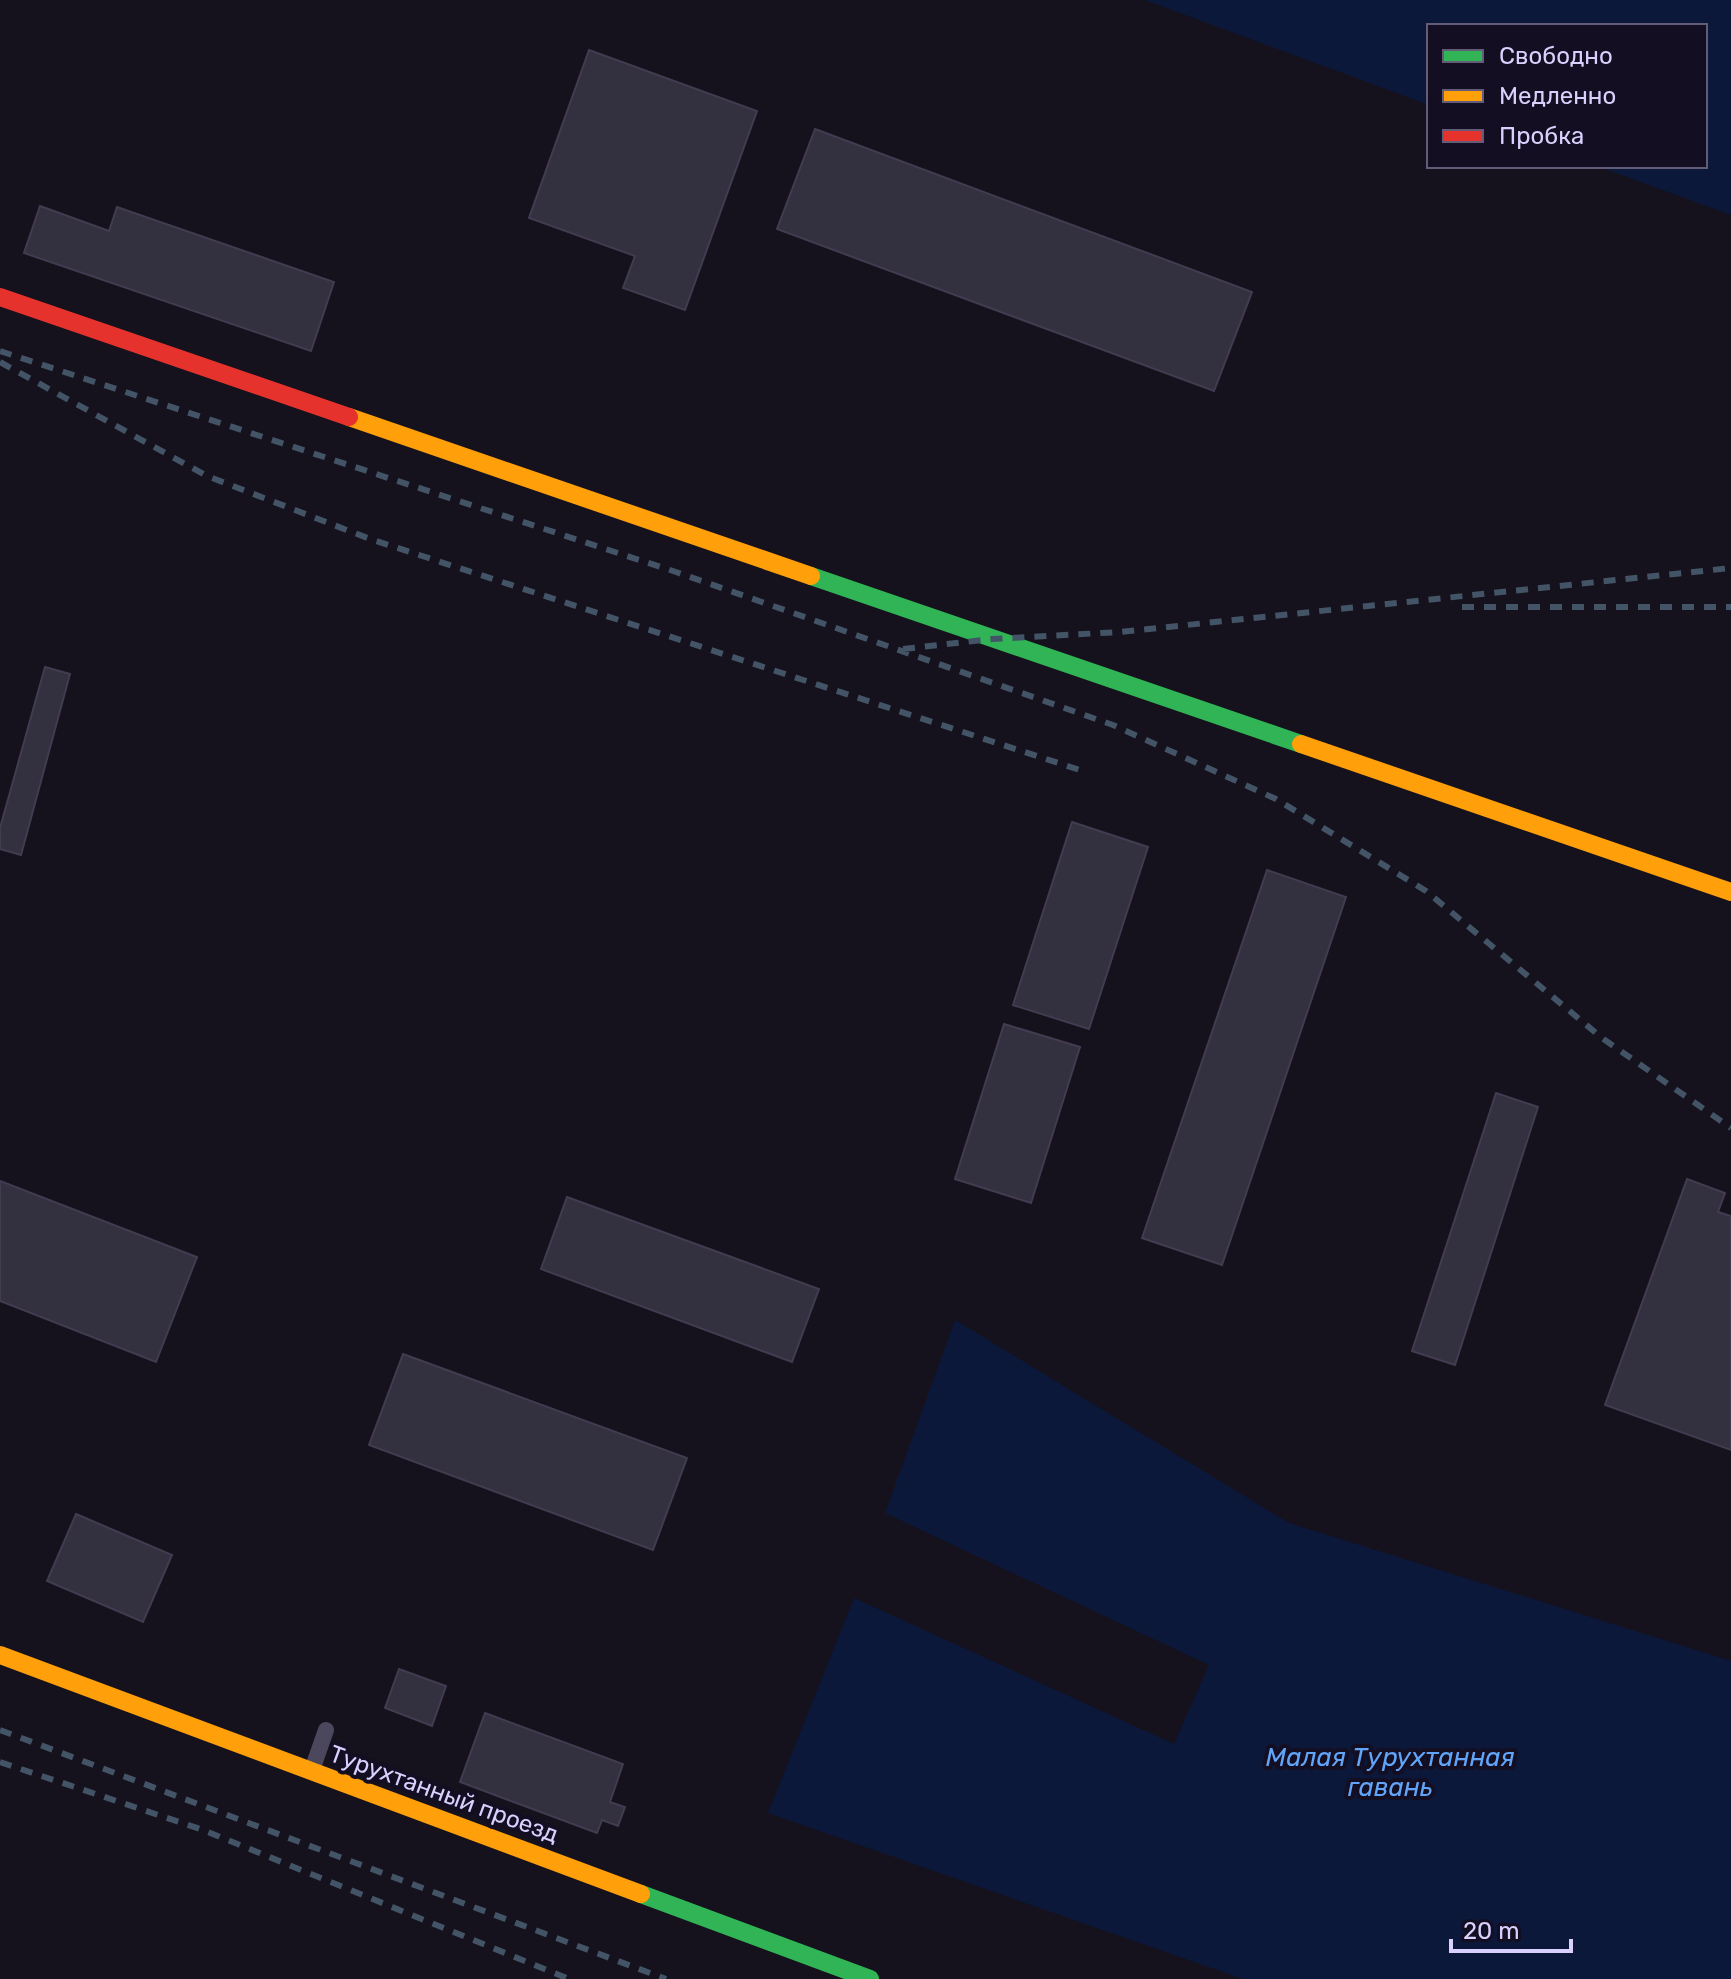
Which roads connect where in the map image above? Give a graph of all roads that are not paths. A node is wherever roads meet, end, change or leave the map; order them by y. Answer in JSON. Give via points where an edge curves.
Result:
{"nodes":[{"id":1,"x":0,"y":297,"type":"edge"},
{"id":2,"x":1731,"y":892,"type":"edge"},
{"id":3,"x":0,"y":1655,"type":"edge"},
{"id":4,"x":326,"y":1730,"type":"dead end"},
{"id":5,"x":312,"y":1771,"type":"junction"},
{"id":6,"x":870,"y":1979,"type":"edge"}],
"edges":[{"from":1,"to":2,"type":"street"},
{"from":3,"to":5,"type":"street","name":"Турухтанный проезд"},
{"from":4,"to":5,"type":"lane"},
{"from":5,"to":6,"type":"street","name":"Турухтанный проезд"}]}
